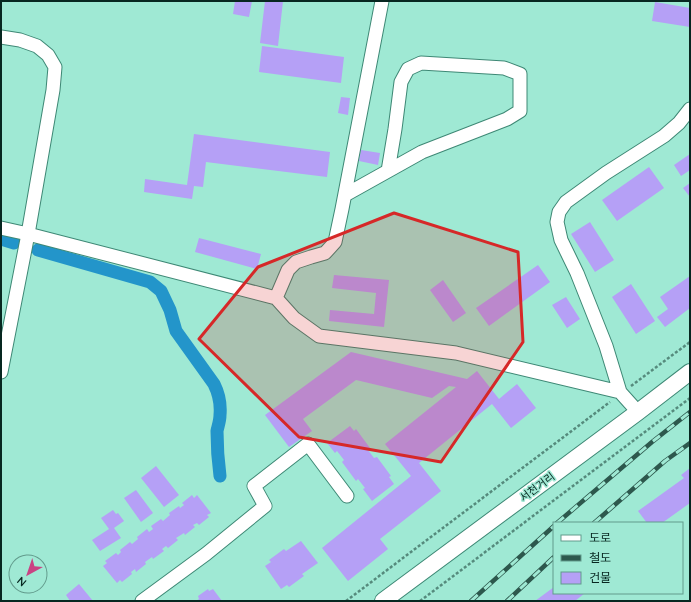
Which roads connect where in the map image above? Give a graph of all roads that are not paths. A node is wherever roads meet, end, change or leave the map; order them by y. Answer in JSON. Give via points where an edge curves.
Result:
{"nodes":[{"id":1,"x":383,"y":3,"type":"edge"},
{"id":2,"x":1,"y":38,"type":"edge"},
{"id":3,"x":690,"y":109,"type":"edge"},
{"id":4,"x":388,"y":171,"type":"junction"},
{"id":5,"x":345,"y":195,"type":"junction"},
{"id":6,"x":1,"y":228,"type":"edge"},
{"id":7,"x":28,"y":234,"type":"junction"},
{"id":8,"x":276,"y":298,"type":"junction"},
{"id":9,"x":1,"y":372,"type":"edge"},
{"id":10,"x":690,"y":372,"type":"edge"},
{"id":11,"x":621,"y":393,"type":"junction"},
{"id":12,"x":638,"y":412,"type":"junction"},
{"id":13,"x":347,"y":496,"type":"dead end"},
{"id":14,"x":142,"y":601,"type":"edge"},
{"id":15,"x":383,"y":601,"type":"edge"}],
"edges":[{"from":1,"to":5,"type":"street"},
{"from":2,"to":7,"type":"street","via":[[20,40],[37,46],[48,55],[55,67]]},
{"from":3,"to":11,"type":"street","via":[[679,124],[664,136],[600,177],[566,202],[559,212],[557,222],[561,240],[606,346]]},
{"from":4,"to":4,"type":"street","via":[[422,152],[508,119],[520,111],[520,74],[504,68],[421,63],[408,69],[401,82]]},
{"from":4,"to":5,"type":"street"},
{"from":5,"to":8,"type":"street","via":[[335,242],[325,253],[296,262],[288,270]]},
{"from":6,"to":7,"type":"street"},
{"from":7,"to":8,"type":"street"},
{"from":7,"to":9,"type":"street"},
{"from":8,"to":11,"type":"street","via":[[294,318],[319,336],[456,352]]},
{"from":10,"to":12,"type":"main road","name":"서천거리"},
{"from":11,"to":12,"type":"street"},
{"from":12,"to":15,"type":"main road","name":"서천거리"},
{"from":13,"to":14,"type":"street","via":[[308,444],[254,486],[265,506]]}]}
